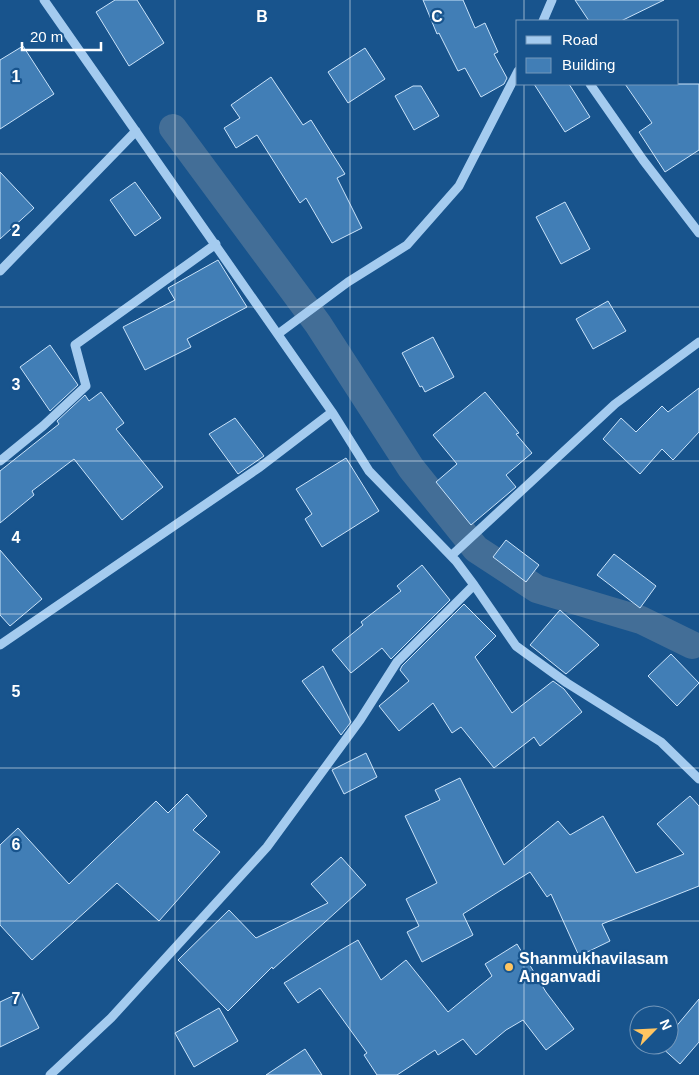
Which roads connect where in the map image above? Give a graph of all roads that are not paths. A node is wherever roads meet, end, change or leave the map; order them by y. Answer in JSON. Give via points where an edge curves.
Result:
{"nodes":[{"id":1,"x":44,"y":0,"type":"edge"},
{"id":2,"x":552,"y":0,"type":"edge"},
{"id":3,"x":544,"y":20,"type":"edge"},
{"id":4,"x":516,"y":75,"type":"edge"},
{"id":5,"x":591,"y":85,"type":"edge"},
{"id":6,"x":136,"y":131,"type":"junction"},
{"id":7,"x":699,"y":233,"type":"edge"},
{"id":8,"x":216,"y":244,"type":"junction"},
{"id":9,"x":0,"y":271,"type":"edge"},
{"id":10,"x":278,"y":334,"type":"junction"},
{"id":11,"x":699,"y":342,"type":"edge"},
{"id":12,"x":332,"y":412,"type":"junction"},
{"id":13,"x":0,"y":461,"type":"edge"},
{"id":14,"x":451,"y":556,"type":"junction"},
{"id":15,"x":474,"y":585,"type":"junction"},
{"id":16,"x":0,"y":646,"type":"edge"},
{"id":17,"x":699,"y":779,"type":"edge"},
{"id":18,"x":50,"y":1075,"type":"edge"}],
"edges":[{"from":1,"to":6,"type":"street"},
{"from":2,"to":3,"type":"street"},
{"from":4,"to":10,"type":"street","via":[[463,178],[407,245],[348,282]]},
{"from":5,"to":7,"type":"street"},
{"from":6,"to":8,"type":"street"},
{"from":6,"to":9,"type":"street"},
{"from":8,"to":10,"type":"street"},
{"from":8,"to":13,"type":"street","via":[[75,344],[86,386]]},
{"from":10,"to":12,"type":"street"},
{"from":11,"to":14,"type":"street","via":[[615,404]]},
{"from":12,"to":14,"type":"street","via":[[369,471]]},
{"from":12,"to":16,"type":"street","via":[[260,467]]},
{"from":14,"to":15,"type":"street"},
{"from":15,"to":17,"type":"street","via":[[516,646],[567,683],[661,742]]},
{"from":15,"to":18,"type":"street","via":[[397,662],[360,720],[266,847],[111,1018]]}]}
